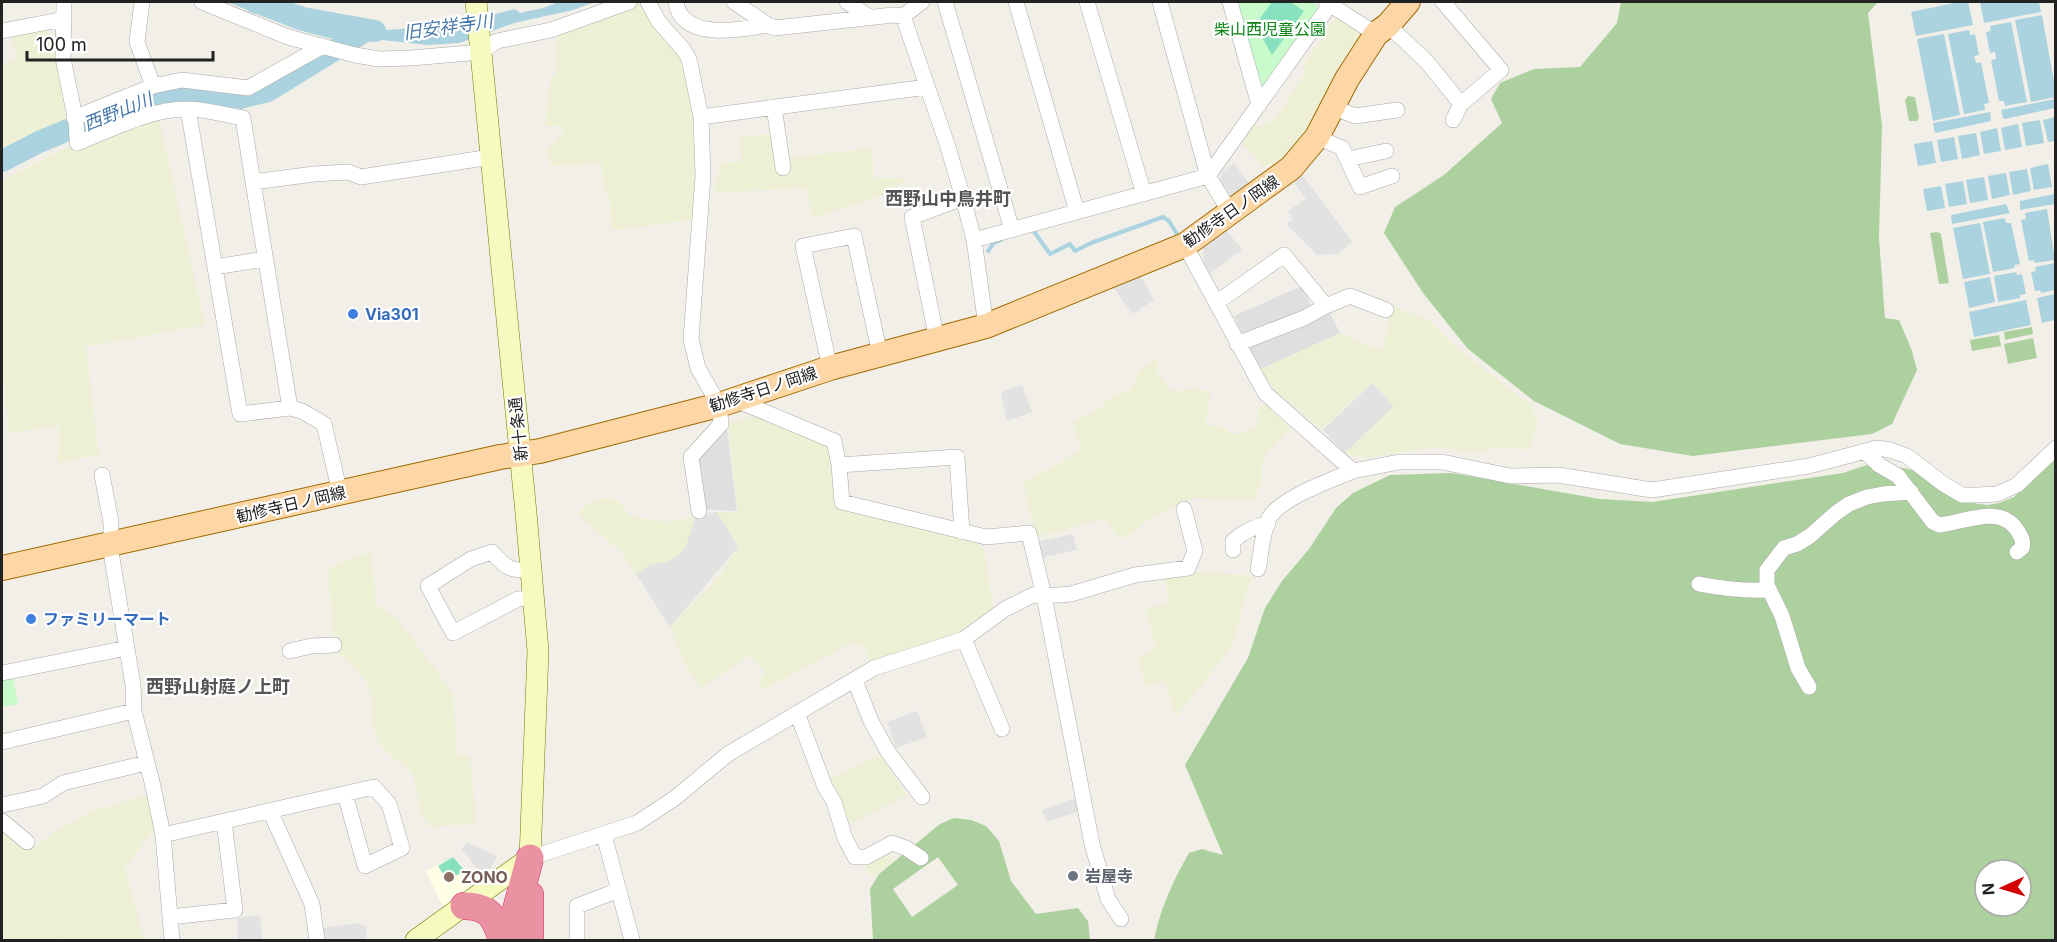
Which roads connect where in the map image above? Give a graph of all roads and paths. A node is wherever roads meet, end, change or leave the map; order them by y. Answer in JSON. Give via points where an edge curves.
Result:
{"nodes":[{"id":1,"x":64,"y":2,"type":"edge"},
{"id":2,"x":142,"y":2,"type":"edge"},
{"id":3,"x":202,"y":2,"type":"edge"},
{"id":4,"x":629,"y":2,"type":"edge"},
{"id":5,"x":648,"y":2,"type":"edge"},
{"id":6,"x":676,"y":2,"type":"edge"},
{"id":7,"x":734,"y":2,"type":"edge"},
{"id":8,"x":848,"y":2,"type":"edge"},
{"id":9,"x":922,"y":2,"type":"edge"},
{"id":10,"x":945,"y":2,"type":"edge"},
{"id":11,"x":1016,"y":2,"type":"edge"},
{"id":12,"x":1087,"y":2,"type":"edge"},
{"id":13,"x":1160,"y":2,"type":"edge"},
{"id":14,"x":1230,"y":2,"type":"edge"},
{"id":15,"x":1408,"y":2,"type":"edge"},
{"id":16,"x":1443,"y":2,"type":"edge"},
{"id":17,"x":1329,"y":3,"type":"edge"},
{"id":18,"x":476,"y":6,"type":"edge"},
{"id":19,"x":903,"y":16,"type":"junction"},
{"id":20,"x":871,"y":18,"type":"junction"},
{"id":21,"x":64,"y":19,"type":"junction"},
{"id":22,"x":768,"y":25,"type":"junction"},
{"id":23,"x":1382,"y":29,"type":"junction"},
{"id":24,"x":2,"y":31,"type":"edge"},
{"id":25,"x":322,"y":46,"type":"junction"},
{"id":26,"x":480,"y":48,"type":"junction"},
{"id":27,"x":153,"y":86,"type":"junction"},
{"id":28,"x":927,"y":87,"type":"junction"},
{"id":29,"x":1461,"y":104,"type":"junction"},
{"id":30,"x":1259,"y":105,"type":"junction"},
{"id":31,"x":1333,"y":106,"type":"junction"},
{"id":32,"x":774,"y":107,"type":"junction"},
{"id":33,"x":188,"y":109,"type":"junction"},
{"id":34,"x":1397,"y":110,"type":"dead end"},
{"id":35,"x":701,"y":117,"type":"junction"},
{"id":36,"x":75,"y":120,"type":"junction"},
{"id":37,"x":1453,"y":120,"type":"dead end"},
{"id":38,"x":1317,"y":137,"type":"junction"},
{"id":39,"x":1386,"y":151,"type":"dead end"},
{"id":40,"x":491,"y":158,"type":"junction"},
{"id":41,"x":1348,"y":159,"type":"junction"},
{"id":42,"x":783,"y":168,"type":"dead end"},
{"id":43,"x":1208,"y":176,"type":"junction"},
{"id":44,"x":1392,"y":176,"type":"dead end"},
{"id":45,"x":253,"y":182,"type":"junction"},
{"id":46,"x":1144,"y":194,"type":"junction"},
{"id":47,"x":963,"y":198,"type":"junction"},
{"id":48,"x":1077,"y":212,"type":"junction"},
{"id":49,"x":1230,"y":212,"type":"junction"},
{"id":50,"x":1012,"y":230,"type":"junction"},
{"id":51,"x":974,"y":240,"type":"junction"},
{"id":52,"x":1185,"y":245,"type":"junction"},
{"id":53,"x":265,"y":259,"type":"junction"},
{"id":54,"x":215,"y":267,"type":"junction"},
{"id":55,"x":1216,"y":303,"type":"junction"},
{"id":56,"x":1326,"y":306,"type":"junction"},
{"id":57,"x":1386,"y":310,"type":"dead end"},
{"id":58,"x":986,"y":326,"type":"junction"},
{"id":59,"x":938,"y":340,"type":"junction"},
{"id":60,"x":1237,"y":344,"type":"junction"},
{"id":61,"x":880,"y":354,"type":"junction"},
{"id":62,"x":830,"y":368,"type":"junction"},
{"id":63,"x":728,"y":403,"type":"junction"},
{"id":64,"x":290,"y":408,"type":"junction"},
{"id":65,"x":2055,"y":448,"type":"edge"},
{"id":66,"x":1864,"y":451,"type":"junction"},
{"id":67,"x":520,"y":453,"type":"junction"},
{"id":68,"x":839,"y":465,"type":"junction"},
{"id":69,"x":1353,"y":471,"type":"junction"},
{"id":70,"x":102,"y":475,"type":"dead end"},
{"id":71,"x":1911,"y":492,"type":"junction"},
{"id":72,"x":340,"y":493,"type":"junction"},
{"id":73,"x":1184,"y":509,"type":"dead end"},
{"id":74,"x":699,"y":511,"type":"dead end"},
{"id":75,"x":1268,"y":524,"type":"junction"},
{"id":76,"x":962,"y":532,"type":"junction"},
{"id":77,"x":113,"y":544,"type":"junction"},
{"id":78,"x":1233,"y":550,"type":"dead end"},
{"id":79,"x":2017,"y":552,"type":"dead end"},
{"id":80,"x":2,"y":568,"type":"edge"},
{"id":81,"x":1258,"y":569,"type":"dead end"},
{"id":82,"x":531,"y":570,"type":"junction"},
{"id":83,"x":1699,"y":584,"type":"dead end"},
{"id":84,"x":1769,"y":590,"type":"junction"},
{"id":85,"x":1044,"y":596,"type":"junction"},
{"id":86,"x":533,"y":598,"type":"junction"},
{"id":87,"x":964,"y":639,"type":"junction"},
{"id":88,"x":334,"y":645,"type":"dead end"},
{"id":89,"x":127,"y":648,"type":"junction"},
{"id":90,"x":290,"y":651,"type":"dead end"},
{"id":91,"x":2,"y":673,"type":"edge"},
{"id":92,"x":855,"y":681,"type":"junction"},
{"id":93,"x":1809,"y":687,"type":"dead end"},
{"id":94,"x":134,"y":711,"type":"junction"},
{"id":95,"x":797,"y":713,"type":"junction"},
{"id":96,"x":1002,"y":729,"type":"dead end"},
{"id":97,"x":2,"y":742,"type":"edge"},
{"id":98,"x":146,"y":763,"type":"junction"},
{"id":99,"x":345,"y":794,"type":"junction"},
{"id":100,"x":922,"y":797,"type":"dead end"},
{"id":101,"x":2,"y":805,"type":"edge"},
{"id":102,"x":270,"y":811,"type":"junction"},
{"id":103,"x":2,"y":821,"type":"edge"},
{"id":104,"x":224,"y":821,"type":"junction"},
{"id":105,"x":163,"y":835,"type":"junction"},
{"id":106,"x":604,"y":835,"type":"junction"},
{"id":107,"x":27,"y":842,"type":"dead end"},
{"id":108,"x":530,"y":858,"type":"junction"},
{"id":109,"x":921,"y":858,"type":"dead end"},
{"id":110,"x":619,"y":890,"type":"junction"},
{"id":111,"x":464,"y":906,"type":"junction"},
{"id":112,"x":170,"y":917,"type":"junction"},
{"id":113,"x":1121,"y":919,"type":"dead end"},
{"id":114,"x":172,"y":940,"type":"edge"},
{"id":115,"x":317,"y":940,"type":"edge"},
{"id":116,"x":416,"y":940,"type":"edge"},
{"id":117,"x":502,"y":940,"type":"edge"},
{"id":118,"x":508,"y":940,"type":"edge"},
{"id":119,"x":530,"y":940,"type":"edge"},
{"id":120,"x":577,"y":940,"type":"edge"},
{"id":121,"x":632,"y":940,"type":"edge"}],
"edges":[{"from":1,"to":21,"type":"street"},
{"from":2,"to":27,"type":"street","via":[[137,42]]},
{"from":3,"to":25,"type":"street","via":[[288,37]]},
{"from":4,"to":26,"type":"street","via":[[551,30]]},
{"from":5,"to":35,"type":"street","via":[[689,59]]},
{"from":6,"to":22,"type":"street","via":[[689,22],[710,31]]},
{"from":7,"to":22,"type":"street"},
{"from":8,"to":20,"type":"street"},
{"from":9,"to":19,"type":"street"},
{"from":10,"to":50,"type":"street"},
{"from":11,"to":48,"type":"street"},
{"from":12,"to":46,"type":"street"},
{"from":13,"to":43,"type":"street"},
{"from":14,"to":30,"type":"street"},
{"from":15,"to":23,"type":"main road","name":"勧修寺日ノ岡線"},
{"from":16,"to":29,"type":"street","via":[[1501,70]]},
{"from":17,"to":23,"type":"street"},
{"from":17,"to":30,"type":"street"},
{"from":18,"to":26,"type":"main road","name":"新十条通"},
{"from":19,"to":20,"type":"street"},
{"from":19,"to":28,"type":"street"},
{"from":20,"to":22,"type":"street","via":[[775,28]]},
{"from":21,"to":24,"type":"street"},
{"from":21,"to":36,"type":"street","via":[[63,58]]},
{"from":23,"to":29,"type":"street","via":[[1427,62]]},
{"from":23,"to":31,"type":"main road","name":"勧修寺日ノ岡線","via":[[1357,62]]},
{"from":25,"to":26,"type":"street","via":[[379,59]]},
{"from":25,"to":27,"type":"street","via":[[248,88],[182,80]]},
{"from":26,"to":40,"type":"main road","name":"新十条通"},
{"from":27,"to":36,"type":"street"},
{"from":28,"to":32,"type":"street"},
{"from":28,"to":47,"type":"street"},
{"from":29,"to":37,"type":"street"},
{"from":30,"to":43,"type":"street"},
{"from":31,"to":34,"type":"street","via":[[1355,116]]},
{"from":31,"to":38,"type":"main road","name":"勧修寺日ノ岡線"},
{"from":32,"to":35,"type":"street"},
{"from":32,"to":42,"type":"street"},
{"from":33,"to":36,"type":"street","via":[[158,113],[77,141]]},
{"from":33,"to":45,"type":"street","via":[[243,118]]},
{"from":33,"to":54,"type":"street"},
{"from":35,"to":63,"type":"street","via":[[703,176],[690,339],[698,368]]},
{"from":38,"to":41,"type":"street","via":[[1342,148]]},
{"from":38,"to":49,"type":"main road","name":"勧修寺日ノ岡線","via":[[1291,168]]},
{"from":39,"to":41,"type":"street"},
{"from":40,"to":45,"type":"street","via":[[361,177],[348,172]]},
{"from":40,"to":67,"type":"main road","name":"新十条通"},
{"from":41,"to":44,"type":"street","via":[[1360,188]]},
{"from":43,"to":46,"type":"street"},
{"from":43,"to":49,"type":"street"},
{"from":45,"to":53,"type":"street"},
{"from":46,"to":48,"type":"street"},
{"from":47,"to":51,"type":"street"},
{"from":47,"to":59,"type":"street","via":[[912,217]]},
{"from":48,"to":50,"type":"street"},
{"from":49,"to":52,"type":"main road","name":"勧修寺日ノ岡線"},
{"from":50,"to":51,"type":"street"},
{"from":51,"to":58,"type":"street"},
{"from":52,"to":55,"type":"street"},
{"from":52,"to":58,"type":"main road","name":"勧修寺日ノ岡線"},
{"from":53,"to":54,"type":"street"},
{"from":53,"to":64,"type":"street"},
{"from":54,"to":64,"type":"street","via":[[240,414]]},
{"from":55,"to":56,"type":"street","via":[[1284,255]]},
{"from":55,"to":60,"type":"street"},
{"from":56,"to":57,"type":"street","via":[[1350,296]]},
{"from":56,"to":60,"type":"street"},
{"from":58,"to":59,"type":"main road","name":"勧修寺日ノ岡線"},
{"from":59,"to":61,"type":"main road","name":"勧修寺日ノ岡線"},
{"from":60,"to":69,"type":"street","via":[[1264,393]]},
{"from":61,"to":62,"type":"main road","name":"勧修寺日ノ岡線"},
{"from":61,"to":62,"type":"street","via":[[854,236],[803,246]]},
{"from":62,"to":63,"type":"main road","name":"勧修寺日ノ岡線"},
{"from":63,"to":67,"type":"main road","name":"勧修寺日ノ岡線"},
{"from":63,"to":68,"type":"street","via":[[834,441]]},
{"from":63,"to":74,"type":"street","via":[[721,424],[691,457]]},
{"from":64,"to":72,"type":"street","via":[[324,424]]},
{"from":65,"to":66,"type":"street","via":[[2017,485],[1997,494],[1978,495],[1962,495],[1907,456],[1877,448]]},
{"from":66,"to":69,"type":"street","via":[[1809,466],[1652,490],[1558,475],[1510,476],[1442,462],[1400,462]]},
{"from":66,"to":71,"type":"street","via":[[1898,476]]},
{"from":67,"to":72,"type":"main road","name":"勧修寺日ノ岡線"},
{"from":67,"to":82,"type":"main road","name":"新十条通"},
{"from":68,"to":76,"type":"street","via":[[842,502]]},
{"from":68,"to":76,"type":"street","via":[[957,457]]},
{"from":69,"to":75,"type":"street","via":[[1291,499],[1271,515]]},
{"from":70,"to":77,"type":"street"},
{"from":71,"to":79,"type":"street","via":[[1933,522],[1940,525],[1993,516],[2007,519],[2023,543]]},
{"from":71,"to":84,"type":"street","via":[[1867,497],[1849,504],[1810,536],[1784,548],[1767,570]]},
{"from":72,"to":77,"type":"main road","name":"勧修寺日ノ岡線"},
{"from":73,"to":85,"type":"street","via":[[1195,551],[1188,568],[1135,575],[1071,594]]},
{"from":75,"to":78,"type":"street","via":[[1249,529],[1233,541]]},
{"from":75,"to":81,"type":"street"},
{"from":76,"to":85,"type":"street","via":[[986,537],[1029,533]]},
{"from":77,"to":80,"type":"main road","name":"勧修寺日ノ岡線"},
{"from":77,"to":89,"type":"street","via":[[111,552]]},
{"from":82,"to":86,"type":"main road","name":"新十条通"},
{"from":82,"to":86,"type":"street","via":[[514,570],[492,552],[471,559],[428,586],[453,633],[518,599]]},
{"from":83,"to":84,"type":"street","via":[[1736,591]]},
{"from":84,"to":93,"type":"street","via":[[1782,616],[1798,669]]},
{"from":85,"to":87,"type":"street","via":[[1023,599]]},
{"from":85,"to":113,"type":"street","via":[[1090,833],[1108,899]]},
{"from":86,"to":108,"type":"main road","name":"新十条通","via":[[538,651]]},
{"from":87,"to":92,"type":"street","via":[[874,668]]},
{"from":87,"to":96,"type":"street"},
{"from":88,"to":90,"type":"street"},
{"from":89,"to":91,"type":"street"},
{"from":89,"to":94,"type":"street"},
{"from":92,"to":95,"type":"street"},
{"from":92,"to":100,"type":"street","via":[[888,752]]},
{"from":94,"to":97,"type":"street"},
{"from":94,"to":98,"type":"street"},
{"from":95,"to":106,"type":"street","via":[[728,754],[637,824]]},
{"from":95,"to":109,"type":"street","via":[[855,857],[866,857],[892,843]]},
{"from":98,"to":101,"type":"street","via":[[63,783],[43,796]]},
{"from":98,"to":105,"type":"street"},
{"from":99,"to":99,"type":"street","via":[[365,866],[402,848],[389,804],[374,787]]},
{"from":99,"to":102,"type":"street"},
{"from":102,"to":104,"type":"street"},
{"from":102,"to":115,"type":"street","via":[[312,904]]},
{"from":103,"to":107,"type":"street"},
{"from":104,"to":105,"type":"street"},
{"from":104,"to":112,"type":"street","via":[[235,910]]},
{"from":105,"to":112,"type":"street"},
{"from":106,"to":108,"type":"street"},
{"from":106,"to":110,"type":"street"},
{"from":108,"to":111,"type":"main road"},
{"from":108,"to":118,"type":"highway"},
{"from":108,"to":119,"type":"highway"},
{"from":110,"to":120,"type":"street","via":[[577,906]]},
{"from":110,"to":121,"type":"street"},
{"from":111,"to":116,"type":"main road"},
{"from":111,"to":117,"type":"highway","via":[[480,908],[492,916]]},
{"from":112,"to":114,"type":"street"}]}
